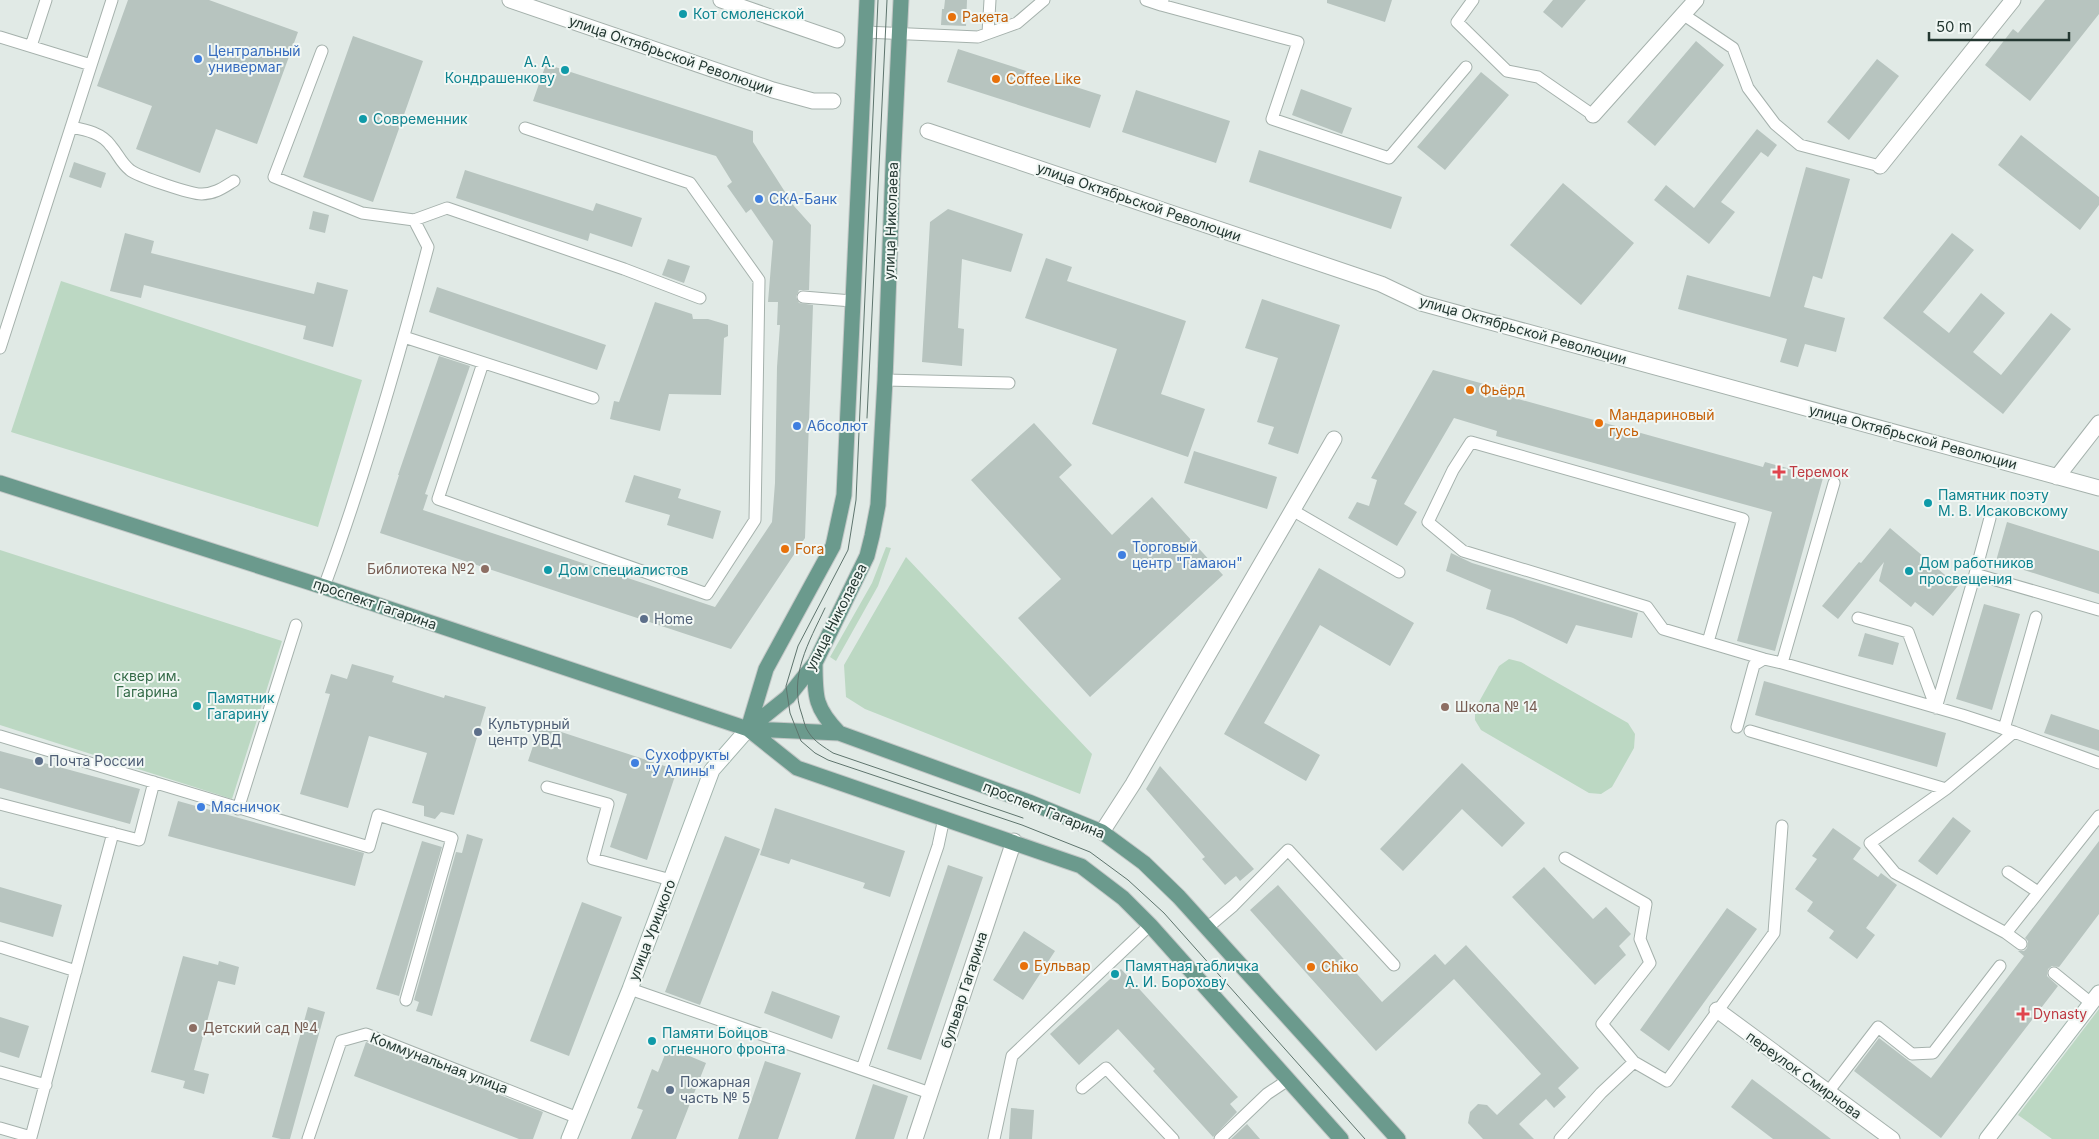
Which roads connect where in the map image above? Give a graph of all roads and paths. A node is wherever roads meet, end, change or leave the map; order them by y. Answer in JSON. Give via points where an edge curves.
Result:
{"nodes":[{"id":1,"x":46,"y":0,"type":"edge"},
{"id":2,"x":112,"y":0,"type":"edge"},
{"id":3,"x":510,"y":0,"type":"edge"},
{"id":4,"x":721,"y":0,"type":"edge"},
{"id":5,"x":867,"y":0,"type":"edge"},
{"id":6,"x":902,"y":0,"type":"edge"},
{"id":7,"x":990,"y":0,"type":"edge"},
{"id":8,"x":1044,"y":0,"type":"edge"},
{"id":9,"x":1146,"y":0,"type":"edge"},
{"id":10,"x":1473,"y":0,"type":"edge"},
{"id":11,"x":1696,"y":0,"type":"edge"},
{"id":12,"x":2013,"y":0,"type":"edge"},
{"id":13,"x":1162,"y":2,"type":"edge"},
{"id":14,"x":1684,"y":14,"type":"junction"},
{"id":15,"x":865,"y":32,"type":"junction"},
{"id":16,"x":900,"y":33,"type":"junction"},
{"id":17,"x":988,"y":33,"type":"junction"},
{"id":18,"x":0,"y":37,"type":"edge"},
{"id":19,"x":837,"y":40,"type":"dead end"},
{"id":20,"x":31,"y":46,"type":"junction"},
{"id":21,"x":322,"y":51,"type":"dead end"},
{"id":22,"x":91,"y":65,"type":"junction"},
{"id":23,"x":1466,"y":67,"type":"dead end"},
{"id":24,"x":833,"y":101,"type":"dead end"},
{"id":25,"x":1593,"y":115,"type":"joint"},
{"id":26,"x":71,"y":127,"type":"junction"},
{"id":27,"x":525,"y":128,"type":"dead end"},
{"id":28,"x":928,"y":131,"type":"dead end"},
{"id":29,"x":1880,"y":166,"type":"joint"},
{"id":30,"x":234,"y":181,"type":"dead end"},
{"id":31,"x":414,"y":220,"type":"junction"},
{"id":32,"x":803,"y":297,"type":"dead end"},
{"id":33,"x":700,"y":298,"type":"dead end"},
{"id":34,"x":852,"y":301,"type":"junction"},
{"id":35,"x":404,"y":336,"type":"junction"},
{"id":36,"x":0,"y":348,"type":"edge"},
{"id":37,"x":483,"y":363,"type":"junction"},
{"id":38,"x":885,"y":380,"type":"junction"},
{"id":39,"x":1009,"y":383,"type":"dead end"},
{"id":40,"x":593,"y":398,"type":"dead end"},
{"id":41,"x":2099,"y":424,"type":"edge"},
{"id":42,"x":1334,"y":439,"type":"dead end"},
{"id":43,"x":2057,"y":476,"type":"junction"},
{"id":44,"x":0,"y":483,"type":"edge"},
{"id":45,"x":1834,"y":483,"type":"dead end"},
{"id":46,"x":2099,"y":488,"type":"edge"},
{"id":47,"x":1292,"y":510,"type":"junction"},
{"id":48,"x":1990,"y":518,"type":"dead end"},
{"id":49,"x":1399,"y":572,"type":"dead end"},
{"id":50,"x":1975,"y":574,"type":"junction"},
{"id":51,"x":324,"y":587,"type":"junction"},
{"id":52,"x":2099,"y":610,"type":"edge"},
{"id":53,"x":1858,"y":618,"type":"dead end"},
{"id":54,"x":2036,"y":618,"type":"dead end"},
{"id":55,"x":296,"y":625,"type":"dead end"},
{"id":56,"x":1708,"y":642,"type":"junction"},
{"id":57,"x":1764,"y":660,"type":"junction"},
{"id":58,"x":815,"y":663,"type":"junction"},
{"id":59,"x":1782,"y":663,"type":"junction"},
{"id":60,"x":1936,"y":708,"type":"junction"},
{"id":61,"x":1737,"y":727,"type":"dead end"},
{"id":62,"x":748,"y":729,"type":"junction"},
{"id":63,"x":1750,"y":731,"type":"dead end"},
{"id":64,"x":2009,"y":731,"type":"junction"},
{"id":65,"x":840,"y":733,"type":"junction"},
{"id":66,"x":0,"y":736,"type":"edge"},
{"id":67,"x":2099,"y":763,"type":"edge"},
{"id":68,"x":154,"y":782,"type":"junction"},
{"id":69,"x":546,"y":787,"type":"dead end"},
{"id":70,"x":1946,"y":789,"type":"junction"},
{"id":71,"x":0,"y":804,"type":"edge"},
{"id":72,"x":238,"y":809,"type":"junction"},
{"id":73,"x":2099,"y":816,"type":"edge"},
{"id":74,"x":944,"y":818,"type":"junction"},
{"id":75,"x":1782,"y":826,"type":"dead end"},
{"id":76,"x":1102,"y":832,"type":"junction"},
{"id":77,"x":113,"y":833,"type":"junction"},
{"id":78,"x":1014,"y":841,"type":"junction"},
{"id":79,"x":1565,"y":858,"type":"dead end"},
{"id":80,"x":2008,"y":872,"type":"dead end"},
{"id":81,"x":671,"y":880,"type":"junction"},
{"id":82,"x":2038,"y":892,"type":"junction"},
{"id":83,"x":1150,"y":925,"type":"junction"},
{"id":84,"x":1207,"y":928,"type":"junction"},
{"id":85,"x":2006,"y":933,"type":"junction"},
{"id":86,"x":2021,"y":944,"type":"dead end"},
{"id":87,"x":0,"y":947,"type":"edge"},
{"id":88,"x":1394,"y":965,"type":"dead end"},
{"id":89,"x":2000,"y":966,"type":"dead end"},
{"id":90,"x":76,"y":970,"type":"junction"},
{"id":91,"x":2054,"y":973,"type":"dead end"},
{"id":92,"x":630,"y":989,"type":"junction"},
{"id":93,"x":2095,"y":998,"type":"edge"},
{"id":94,"x":406,"y":1000,"type":"dead end"},
{"id":95,"x":1717,"y":1010,"type":"junction"},
{"id":96,"x":1634,"y":1062,"type":"junction"},
{"id":97,"x":862,"y":1069,"type":"junction"},
{"id":98,"x":0,"y":1072,"type":"edge"},
{"id":99,"x":1288,"y":1080,"type":"junction"},
{"id":100,"x":46,"y":1085,"type":"junction"},
{"id":101,"x":1082,"y":1088,"type":"dead end"},
{"id":102,"x":930,"y":1092,"type":"junction"},
{"id":103,"x":1828,"y":1092,"type":"junction"},
{"id":104,"x":578,"y":1118,"type":"junction"},
{"id":105,"x":0,"y":1128,"type":"edge"},
{"id":106,"x":35,"y":1138,"type":"edge"},
{"id":107,"x":308,"y":1139,"type":"edge"},
{"id":108,"x":569,"y":1139,"type":"edge"},
{"id":109,"x":915,"y":1139,"type":"edge"},
{"id":110,"x":994,"y":1139,"type":"edge"},
{"id":111,"x":1173,"y":1139,"type":"edge"},
{"id":112,"x":1220,"y":1139,"type":"edge"},
{"id":113,"x":1341,"y":1139,"type":"edge"},
{"id":114,"x":1398,"y":1139,"type":"edge"},
{"id":115,"x":1560,"y":1139,"type":"edge"},
{"id":116,"x":1892,"y":1139,"type":"edge"},
{"id":117,"x":1987,"y":1139,"type":"edge"}],
"edges":[{"from":1,"to":20,"type":"lane"},
{"from":2,"to":22,"type":"lane"},
{"from":3,"to":24,"type":"street","name":"улица Октябрьской Революции","via":[[773,90],[813,101]]},
{"from":4,"to":19,"type":"street"},
{"from":5,"to":15,"type":"main road"},
{"from":6,"to":16,"type":"main road","name":"улица Николаева"},
{"from":7,"to":17,"type":"lane"},
{"from":8,"to":17,"type":"lane","via":[[1017,23]]},
{"from":9,"to":13,"type":"lane"},
{"from":10,"to":25,"type":"lane","via":[[1457,22],[1507,71],[1538,77]]},
{"from":11,"to":14,"type":"street"},
{"from":12,"to":29,"type":"street"},
{"from":13,"to":23,"type":"lane","via":[[1298,42],[1272,119],[1389,158]]},
{"from":14,"to":25,"type":"street"},
{"from":14,"to":29,"type":"lane","via":[[1733,48],[1748,88],[1775,124],[1800,145]]},
{"from":15,"to":16,"type":"lane"},
{"from":15,"to":34,"type":"main road"},
{"from":16,"to":17,"type":"lane","via":[[978,37]]},
{"from":16,"to":38,"type":"main road","name":"улица Николаева"},
{"from":18,"to":20,"type":"lane"},
{"from":20,"to":22,"type":"lane"},
{"from":21,"to":31,"type":"lane","via":[[274,176],[362,213]]},
{"from":22,"to":26,"type":"lane"},
{"from":26,"to":30,"type":"lane","via":[[103,136],[132,172],[187,191],[202,194],[219,191]]},
{"from":26,"to":36,"type":"lane"},
{"from":27,"to":37,"type":"lane","via":[[690,183],[759,280],[764,295],[755,520],[707,594],[438,499]]},
{"from":28,"to":43,"type":"street","name":"улица Октябрьской Революции","via":[[1381,284],[1421,303]]},
{"from":31,"to":33,"type":"lane","via":[[447,208]]},
{"from":31,"to":35,"type":"lane","via":[[428,247]]},
{"from":32,"to":34,"type":"lane"},
{"from":34,"to":62,"type":"main road","via":[[844,494],[833,546],[766,669]]},
{"from":35,"to":37,"type":"lane"},
{"from":35,"to":51,"type":"lane","via":[[342,539]]},
{"from":37,"to":40,"type":"lane"},
{"from":38,"to":39,"type":"lane"},
{"from":38,"to":58,"type":"main road","name":"улица Николаева","via":[[878,505],[872,536],[867,556]]},
{"from":41,"to":43,"type":"street"},
{"from":42,"to":47,"type":"street"},
{"from":43,"to":46,"type":"street","name":"улица Октябрьской Революции"},
{"from":44,"to":51,"type":"main road","name":"проспект Гагарина"},
{"from":45,"to":59,"type":"lane"},
{"from":47,"to":49,"type":"lane"},
{"from":47,"to":76,"type":"street"},
{"from":48,"to":50,"type":"lane"},
{"from":50,"to":52,"type":"lane"},
{"from":50,"to":60,"type":"lane"},
{"from":51,"to":62,"type":"main road","name":"проспект Гагарина"},
{"from":53,"to":60,"type":"lane","via":[[1908,632]]},
{"from":54,"to":64,"type":"lane"},
{"from":55,"to":72,"type":"lane"},
{"from":56,"to":56,"type":"lane","via":[[1663,629],[1647,607],[1463,551],[1428,522],[1452,470],[1471,442],[1743,519]]},
{"from":56,"to":57,"type":"lane"},
{"from":57,"to":59,"type":"lane"},
{"from":57,"to":61,"type":"lane","via":[[1754,665]]},
{"from":58,"to":62,"type":"main road","name":"улица Николаева","via":[[788,698]]},
{"from":58,"to":65,"type":"main road","via":[[815,691],[824,716]]},
{"from":59,"to":60,"type":"lane"},
{"from":60,"to":64,"type":"lane"},
{"from":62,"to":65,"type":"main road","name":"проспект Гагарина"},
{"from":62,"to":74,"type":"main road","name":"проспект Гагарина","via":[[798,768]]},
{"from":62,"to":81,"type":"street","name":"улица Урицкого","via":[[712,770]]},
{"from":63,"to":70,"type":"lane"},
{"from":64,"to":67,"type":"lane"},
{"from":64,"to":70,"type":"lane"},
{"from":65,"to":76,"type":"main road","name":"проспект Гагарина"},
{"from":66,"to":68,"type":"lane"},
{"from":68,"to":72,"type":"lane"},
{"from":68,"to":77,"type":"lane","via":[[139,840]]},
{"from":69,"to":81,"type":"lane","via":[[608,804],[593,859]]},
{"from":70,"to":85,"type":"lane","via":[[1870,842],[1894,873]]},
{"from":71,"to":77,"type":"lane"},
{"from":72,"to":94,"type":"lane","via":[[369,847],[378,815],[452,838]]},
{"from":73,"to":82,"type":"lane"},
{"from":74,"to":78,"type":"main road","name":"проспект Гагарина"},
{"from":74,"to":97,"type":"lane","via":[[938,846]]},
{"from":75,"to":95,"type":"lane","via":[[1774,933]]},
{"from":76,"to":84,"type":"main road","name":"проспект Гагарина","via":[[1144,863]]},
{"from":77,"to":90,"type":"lane"},
{"from":78,"to":83,"type":"main road","name":"проспект Гагарина","via":[[1081,866],[1123,898]]},
{"from":78,"to":102,"type":"street","name":"бульвар Гагарина"},
{"from":79,"to":96,"type":"lane","via":[[1646,904],[1640,939],[1650,963],[1602,1024]]},
{"from":80,"to":82,"type":"lane"},
{"from":81,"to":92,"type":"street","name":"улица Урицкого"},
{"from":82,"to":85,"type":"lane"},
{"from":83,"to":99,"type":"main road","name":"проспект Гагарина"},
{"from":83,"to":110,"type":"lane","via":[[1012,1056]]},
{"from":84,"to":88,"type":"lane","via":[[1288,850]]},
{"from":84,"to":114,"type":"main road","name":"проспект Гагарина"},
{"from":85,"to":86,"type":"lane"},
{"from":87,"to":90,"type":"lane"},
{"from":89,"to":103,"type":"lane","via":[[1934,1053],[1912,1054],[1878,1027]]},
{"from":90,"to":100,"type":"lane"},
{"from":91,"to":93,"type":"lane"},
{"from":92,"to":97,"type":"lane"},
{"from":92,"to":104,"type":"street","name":"улица Урицкого"},
{"from":93,"to":117,"type":"street"},
{"from":95,"to":96,"type":"lane","via":[[1667,1081]]},
{"from":95,"to":103,"type":"street","name":"переулок Смирнова"},
{"from":96,"to":115,"type":"lane"},
{"from":97,"to":102,"type":"lane"},
{"from":98,"to":100,"type":"lane"},
{"from":99,"to":112,"type":"lane","via":[[1267,1094]]},
{"from":99,"to":113,"type":"main road","name":"проспект Гагарина"},
{"from":100,"to":106,"type":"lane"},
{"from":101,"to":111,"type":"lane","via":[[1106,1068]]},
{"from":102,"to":109,"type":"street","name":"бульвар Гагарина"},
{"from":103,"to":116,"type":"street","name":"переулок Смирнова"},
{"from":104,"to":107,"type":"lane","name":"Коммунальная улица","via":[[366,1034],[341,1041]]},
{"from":104,"to":108,"type":"street","name":"улица Урицкого"},
{"from":105,"to":106,"type":"lane"}]}
